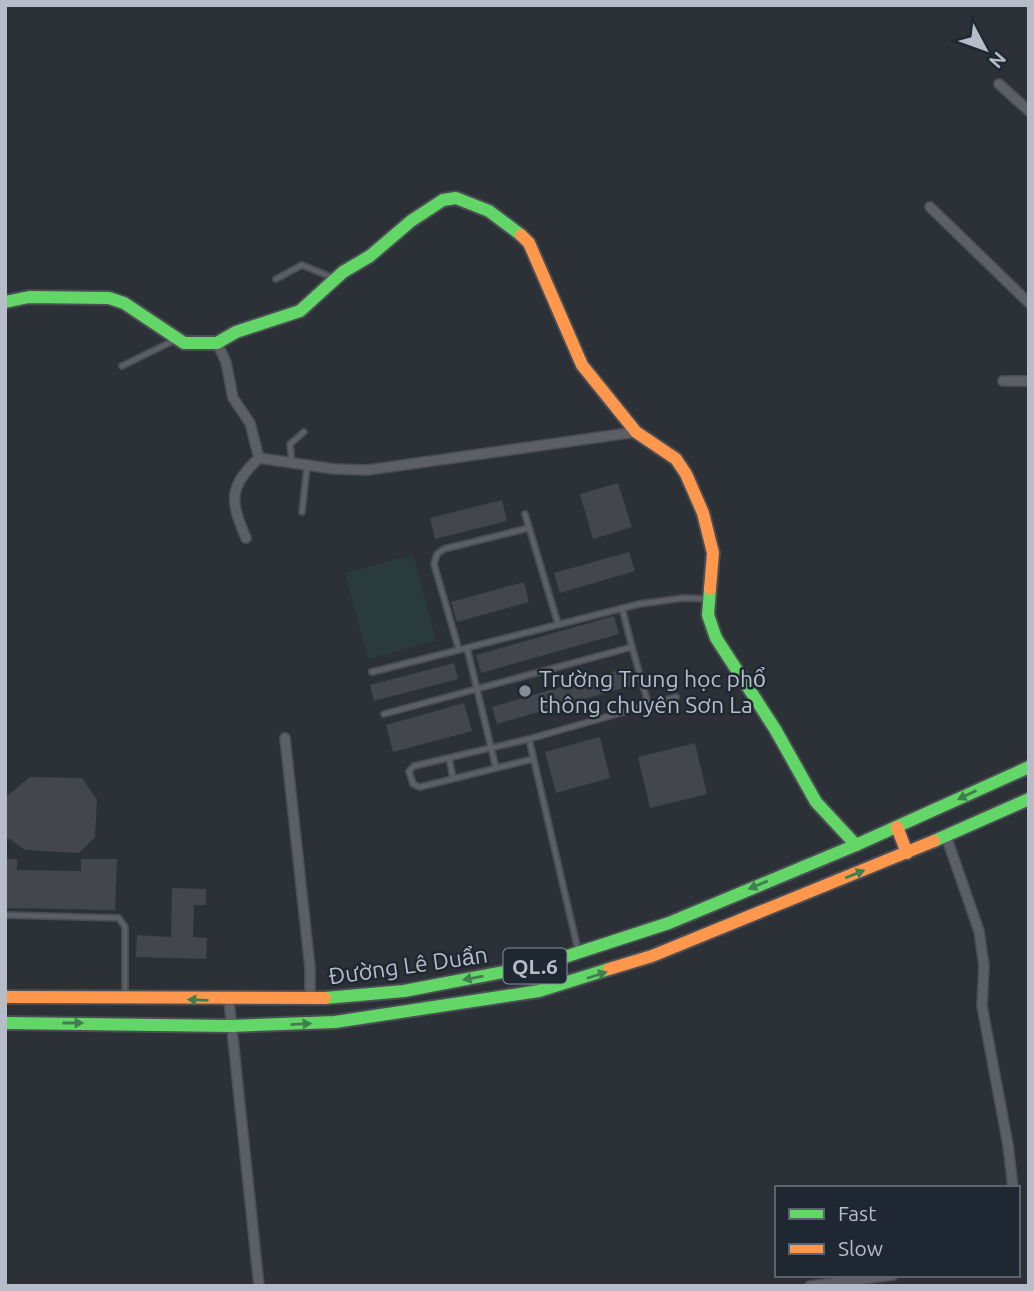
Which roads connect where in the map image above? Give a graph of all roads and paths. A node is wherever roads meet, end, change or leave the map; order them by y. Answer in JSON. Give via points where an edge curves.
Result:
{"nodes":[{"id":1,"x":999,"y":84,"type":"dead end"},
{"id":2,"x":1029,"y":111,"type":"edge"},
{"id":3,"x":930,"y":207,"type":"dead end"},
{"id":4,"x":276,"y":279,"type":"dead end"},
{"id":5,"x":334,"y":279,"type":"junction"},
{"id":6,"x":5,"y":302,"type":"edge"},
{"id":7,"x":1029,"y":303,"type":"edge"},
{"id":8,"x":176,"y":339,"type":"junction"},
{"id":9,"x":216,"y":343,"type":"junction"},
{"id":10,"x":122,"y":366,"type":"dead end"},
{"id":11,"x":1003,"y":380,"type":"dead end"},
{"id":12,"x":1029,"y":381,"type":"edge"},
{"id":13,"x":304,"y":432,"type":"dead end"},
{"id":14,"x":636,"y":432,"type":"junction"},
{"id":15,"x":259,"y":458,"type":"junction"},
{"id":16,"x":292,"y":464,"type":"junction"},
{"id":17,"x":307,"y":466,"type":"junction"},
{"id":18,"x":302,"y":512,"type":"dead end"},
{"id":19,"x":525,"y":514,"type":"dead end"},
{"id":20,"x":529,"y":528,"type":"junction"},
{"id":21,"x":246,"y":538,"type":"dead end"},
{"id":22,"x":709,"y":599,"type":"junction"},
{"id":23,"x":622,"y":608,"type":"junction"},
{"id":24,"x":558,"y":624,"type":"junction"},
{"id":25,"x":632,"y":647,"type":"junction"},
{"id":26,"x":467,"y":648,"type":"junction"},
{"id":27,"x":459,"y":650,"type":"junction"},
{"id":28,"x":372,"y":672,"type":"dead end"},
{"id":29,"x":478,"y":687,"type":"junction"},
{"id":30,"x":676,"y":697,"type":"dead end"},
{"id":31,"x":648,"y":703,"type":"junction"},
{"id":32,"x":384,"y":714,"type":"dead end"},
{"id":33,"x":285,"y":738,"type":"dead end"},
{"id":34,"x":529,"y":740,"type":"junction"},
{"id":35,"x":491,"y":748,"type":"junction"},
{"id":36,"x":449,"y":758,"type":"junction"},
{"id":37,"x":533,"y":759,"type":"junction"},
{"id":38,"x":1029,"y":767,"type":"edge"},
{"id":39,"x":496,"y":768,"type":"junction"},
{"id":40,"x":453,"y":778,"type":"junction"},
{"id":41,"x":1029,"y":799,"type":"edge"},
{"id":42,"x":897,"y":827,"type":"junction"},
{"id":43,"x":946,"y":836,"type":"junction"},
{"id":44,"x":856,"y":845,"type":"junction"},
{"id":45,"x":907,"y":853,"type":"junction"},
{"id":46,"x":5,"y":915,"type":"edge"},
{"id":47,"x":579,"y":955,"type":"junction"},
{"id":48,"x":5,"y":998,"type":"edge"},
{"id":49,"x":125,"y":998,"type":"junction"},
{"id":50,"x":310,"y":999,"type":"junction"},
{"id":51,"x":229,"y":1001,"type":"junction"},
{"id":52,"x":5,"y":1023,"type":"edge"},
{"id":53,"x":231,"y":1026,"type":"junction"},
{"id":54,"x":1013,"y":1186,"type":"edge"},
{"id":55,"x":878,"y":1277,"type":"edge"},
{"id":56,"x":259,"y":1286,"type":"edge"},
{"id":57,"x":810,"y":1286,"type":"edge"}],
"edges":[{"from":1,"to":2,"type":"street"},
{"from":3,"to":7,"type":"street"},
{"from":4,"to":5,"type":"lane","via":[[302,265]]},
{"from":5,"to":9,"type":"main road","via":[[300,311]]},
{"from":5,"to":14,"type":"main road","via":[[443,200],[456,198],[489,211],[529,243],[582,365]]},
{"from":6,"to":8,"type":"main road","via":[[29,297],[109,298],[139,312]]},
{"from":8,"to":9,"type":"main road","via":[[194,345]]},
{"from":8,"to":10,"type":"lane"},
{"from":9,"to":15,"type":"street","via":[[226,362],[233,398],[250,423]]},
{"from":11,"to":12,"type":"street"},
{"from":13,"to":16,"type":"lane","via":[[290,444]]},
{"from":14,"to":17,"type":"street","via":[[391,468]]},
{"from":14,"to":22,"type":"main road","via":[[676,459],[695,492],[713,554]]},
{"from":15,"to":16,"type":"street"},
{"from":15,"to":21,"type":"street","via":[[244,472],[234,493]]},
{"from":16,"to":17,"type":"street"},
{"from":17,"to":18,"type":"lane"},
{"from":19,"to":20,"type":"lane"},
{"from":20,"to":24,"type":"lane"},
{"from":20,"to":27,"type":"lane","via":[[437,554],[434,564]]},
{"from":22,"to":23,"type":"lane","via":[[663,600]]},
{"from":22,"to":44,"type":"main road","via":[[708,615],[716,638],[816,802]]},
{"from":23,"to":24,"type":"lane"},
{"from":23,"to":25,"type":"lane"},
{"from":24,"to":26,"type":"lane"},
{"from":25,"to":29,"type":"lane"},
{"from":25,"to":31,"type":"lane"},
{"from":26,"to":27,"type":"lane"},
{"from":26,"to":29,"type":"lane"},
{"from":27,"to":28,"type":"lane"},
{"from":29,"to":32,"type":"lane"},
{"from":29,"to":35,"type":"lane"},
{"from":30,"to":31,"type":"lane"},
{"from":31,"to":34,"type":"lane"},
{"from":33,"to":50,"type":"street"},
{"from":34,"to":35,"type":"lane"},
{"from":34,"to":37,"type":"lane"},
{"from":35,"to":36,"type":"lane"},
{"from":35,"to":39,"type":"lane"},
{"from":36,"to":40,"type":"lane"},
{"from":36,"to":40,"type":"lane","via":[[410,771],[418,786]]},
{"from":37,"to":39,"type":"lane"},
{"from":37,"to":47,"type":"lane"},
{"from":38,"to":42,"type":"main road","name":"Đường Lê Duẩn","number":"QL.6","one_way":true},
{"from":39,"to":40,"type":"lane"},
{"from":41,"to":43,"type":"main road","name":"Đường Lê Duẩn","number":"QL.6"},
{"from":42,"to":44,"type":"main road","name":"Đường Lê Duẩn","number":"QL.6"},
{"from":42,"to":45,"type":"main road"},
{"from":43,"to":45,"type":"main road","name":"Đường Lê Duẩn","number":"QL.6"},
{"from":43,"to":54,"type":"street","via":[[979,931],[984,966],[982,1006]]},
{"from":44,"to":47,"type":"main road","name":"Đường Lê Duẩn","number":"QL.6","one_way":true},
{"from":53,"to":45,"type":"main road","name":"Đường Lê Duẩn","number":"QL.6","one_way":true,"via":[[335,1022],[539,991],[652,956]]},
{"from":46,"to":49,"type":"lane","via":[[119,918],[125,927]]},
{"from":47,"to":50,"type":"main road","name":"Đường Lê Duẩn","number":"QL.6","one_way":true,"via":[[404,991]]},
{"from":48,"to":49,"type":"main road","name":"Đường Lê Duẩn","number":"QL.6"},
{"from":51,"to":49,"type":"main road","name":"Đường Lê Duẩn","number":"QL.6","one_way":true},
{"from":50,"to":51,"type":"main road","name":"Đường Lê Duẩn","number":"QL.6"},
{"from":51,"to":53,"type":"street"},
{"from":52,"to":53,"type":"main road","name":"Đường Lê Duẩn","number":"QL.6","one_way":true},
{"from":53,"to":56,"type":"street"},
{"from":55,"to":57,"type":"street"}]}
